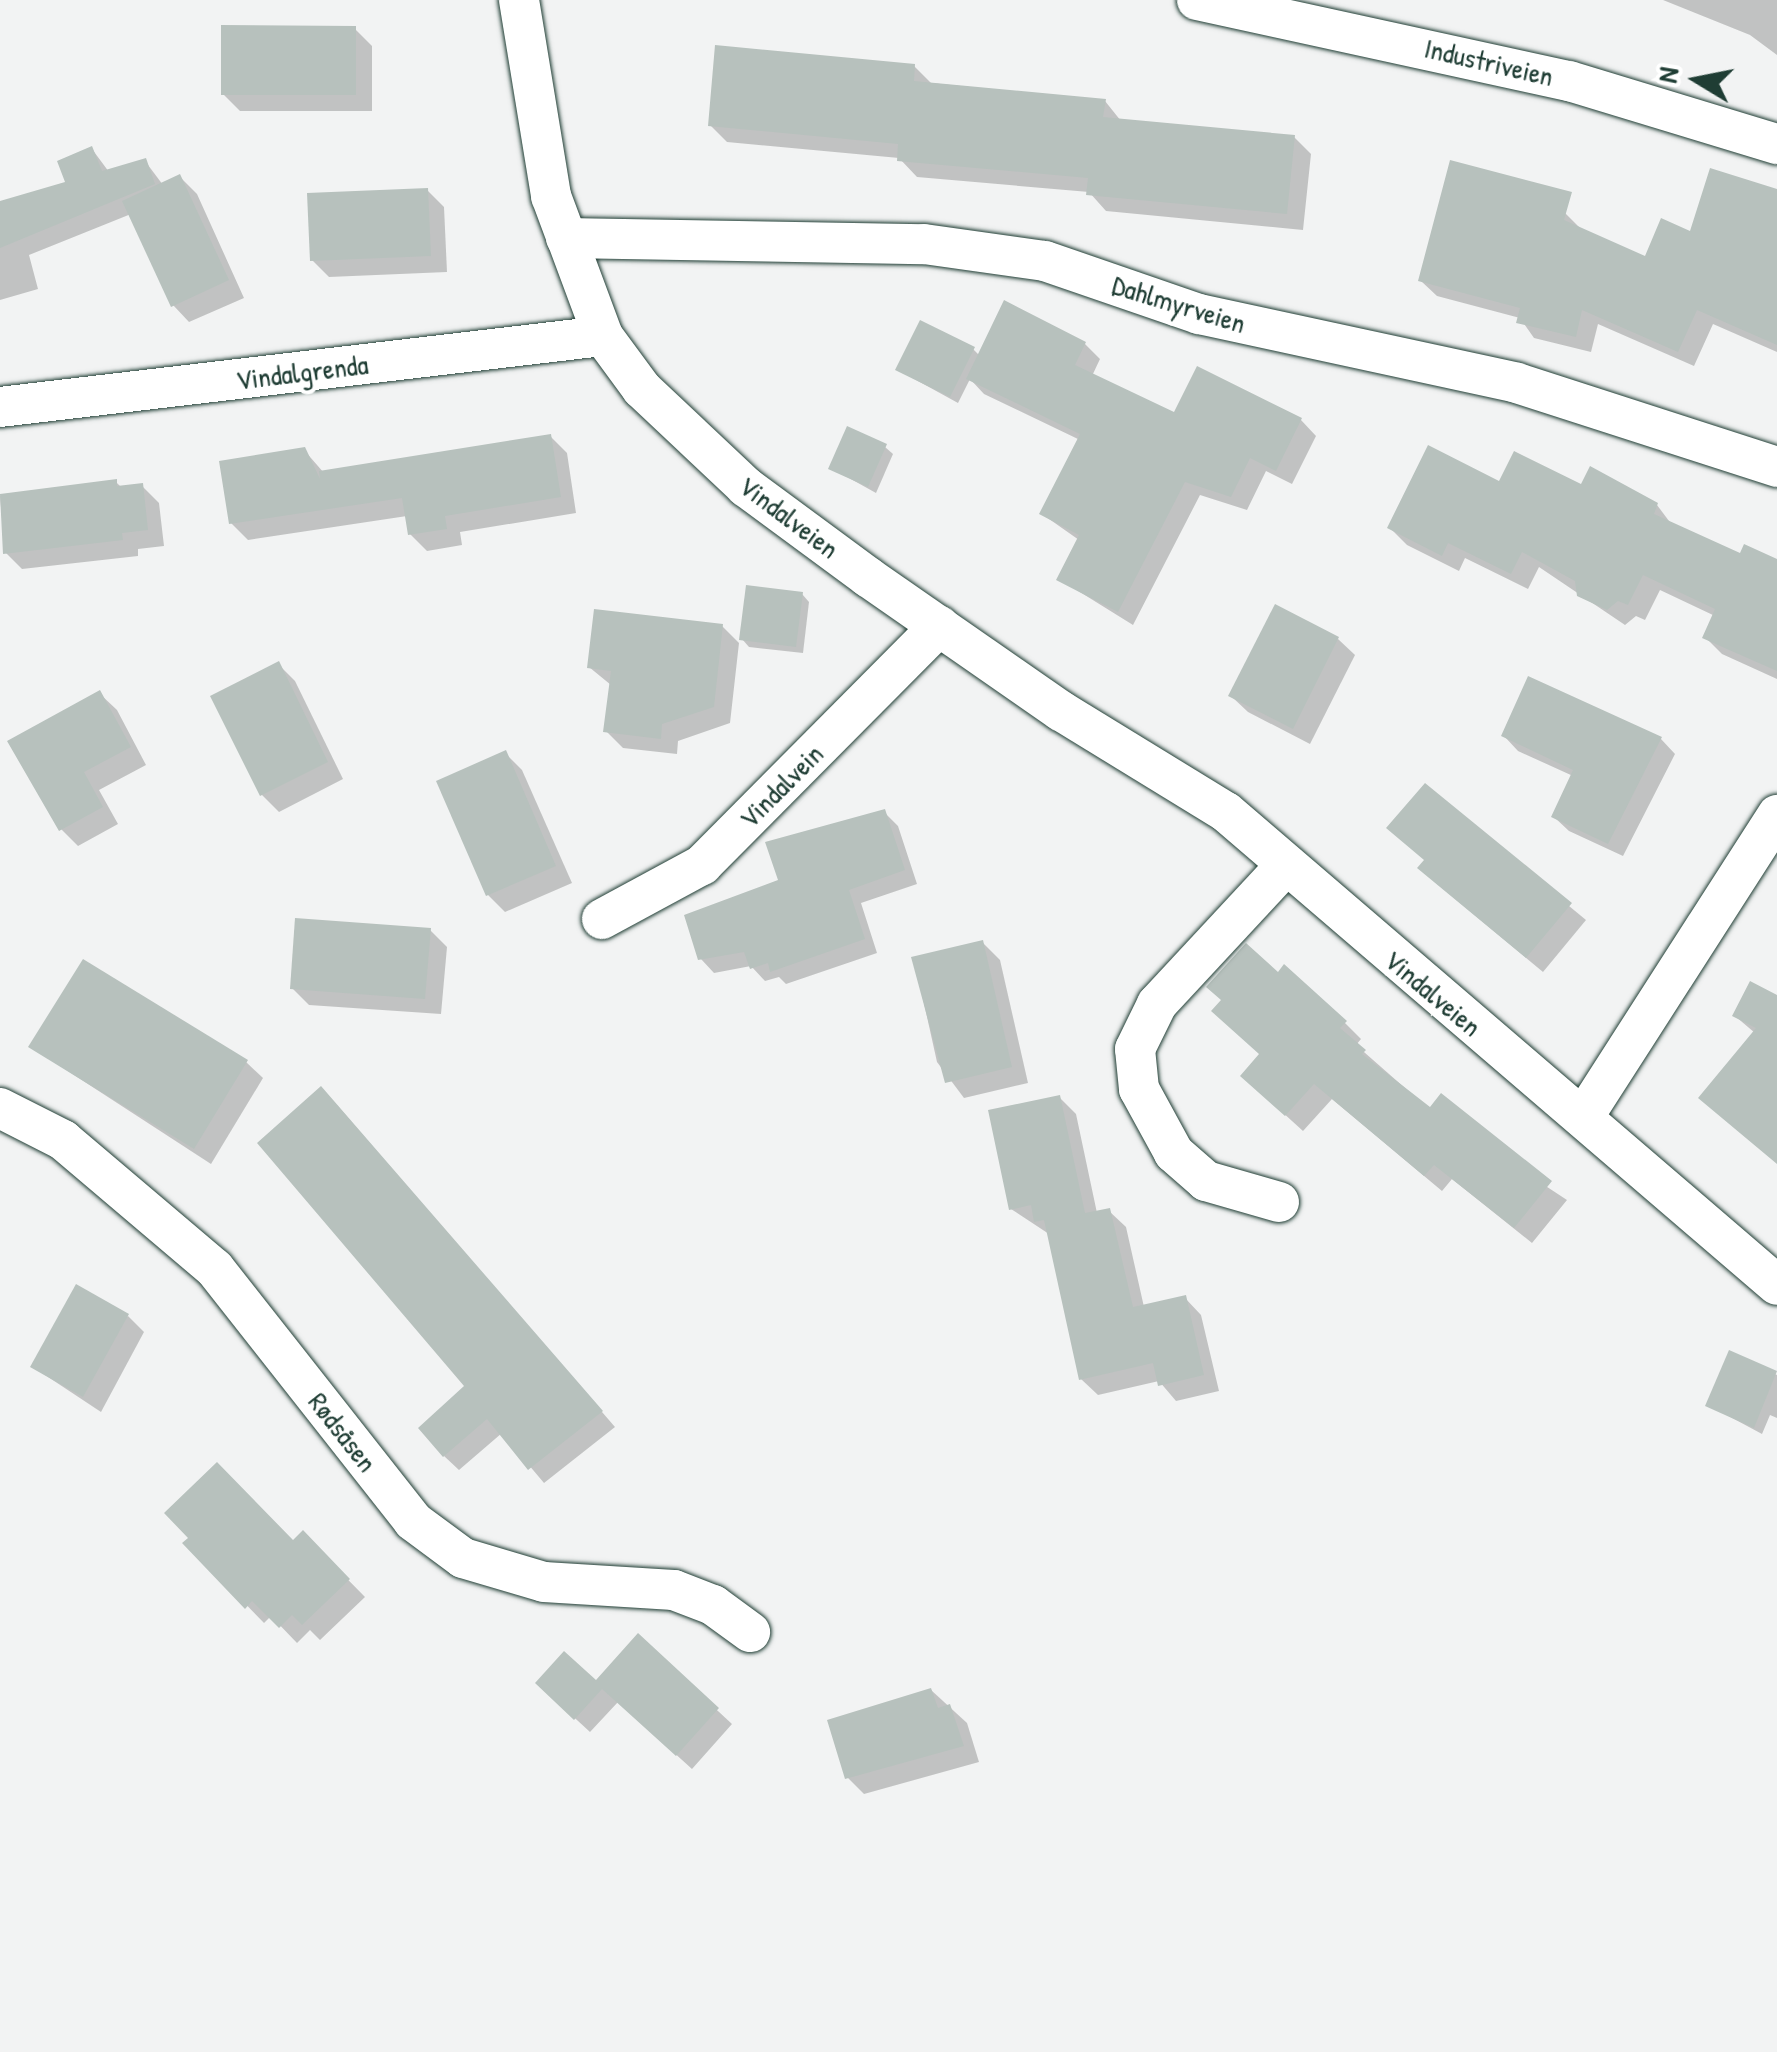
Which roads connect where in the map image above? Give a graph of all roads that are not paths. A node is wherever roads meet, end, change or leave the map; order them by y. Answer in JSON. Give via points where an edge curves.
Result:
{"nodes":[{"id":1,"x":519,"y":0,"type":"edge"},
{"id":2,"x":1197,"y":0,"type":"edge"},
{"id":3,"x":1777,"y":144,"type":"edge"},
{"id":4,"x":566,"y":238,"type":"junction"},
{"id":5,"x":603,"y":336,"type":"junction"},
{"id":6,"x":0,"y":407,"type":"edge"},
{"id":7,"x":1777,"y":467,"type":"edge"},
{"id":8,"x":939,"y":626,"type":"junction"},
{"id":9,"x":1777,"y":815,"type":"edge"},
{"id":10,"x":1286,"y":865,"type":"junction"},
{"id":11,"x":602,"y":918,"type":"dead end"},
{"id":12,"x":0,"y":1108,"type":"edge"},
{"id":13,"x":1584,"y":1116,"type":"junction"},
{"id":14,"x":1278,"y":1202,"type":"dead end"},
{"id":15,"x":1777,"y":1285,"type":"edge"},
{"id":16,"x":750,"y":1632,"type":"dead end"}],
"edges":[{"from":1,"to":4,"type":"street","name":"Vindalveien","via":[[552,196]]},
{"from":2,"to":3,"type":"street","name":"Industriveien","via":[[1568,81]]},
{"from":4,"to":5,"type":"street","name":"Vindalveien"},
{"from":4,"to":7,"type":"street","name":"Dahlmyrveien","via":[[924,244],[1045,260],[1199,314],[1517,383]]},
{"from":5,"to":6,"type":"street","name":"Vindalgrenda"},
{"from":5,"to":8,"type":"street","name":"Vindalveien","via":[[642,389],[746,487]]},
{"from":8,"to":10,"type":"street","name":"Vindalveien","via":[[1226,812]]},
{"from":8,"to":11,"type":"street","name":"Vindalvein","via":[[702,865]]},
{"from":9,"to":13,"type":"street"},
{"from":10,"to":13,"type":"street","name":"Vindalveien"},
{"from":10,"to":14,"type":"street","via":[[1157,1004],[1135,1049],[1140,1089],[1174,1153],[1206,1181]]},
{"from":12,"to":16,"type":"street","name":"Rødsåsen","via":[[63,1140],[215,1269],[413,1520],[462,1558],[544,1582],[674,1590],[713,1604]]},
{"from":13,"to":15,"type":"street","name":"Vindalveien"}]}
